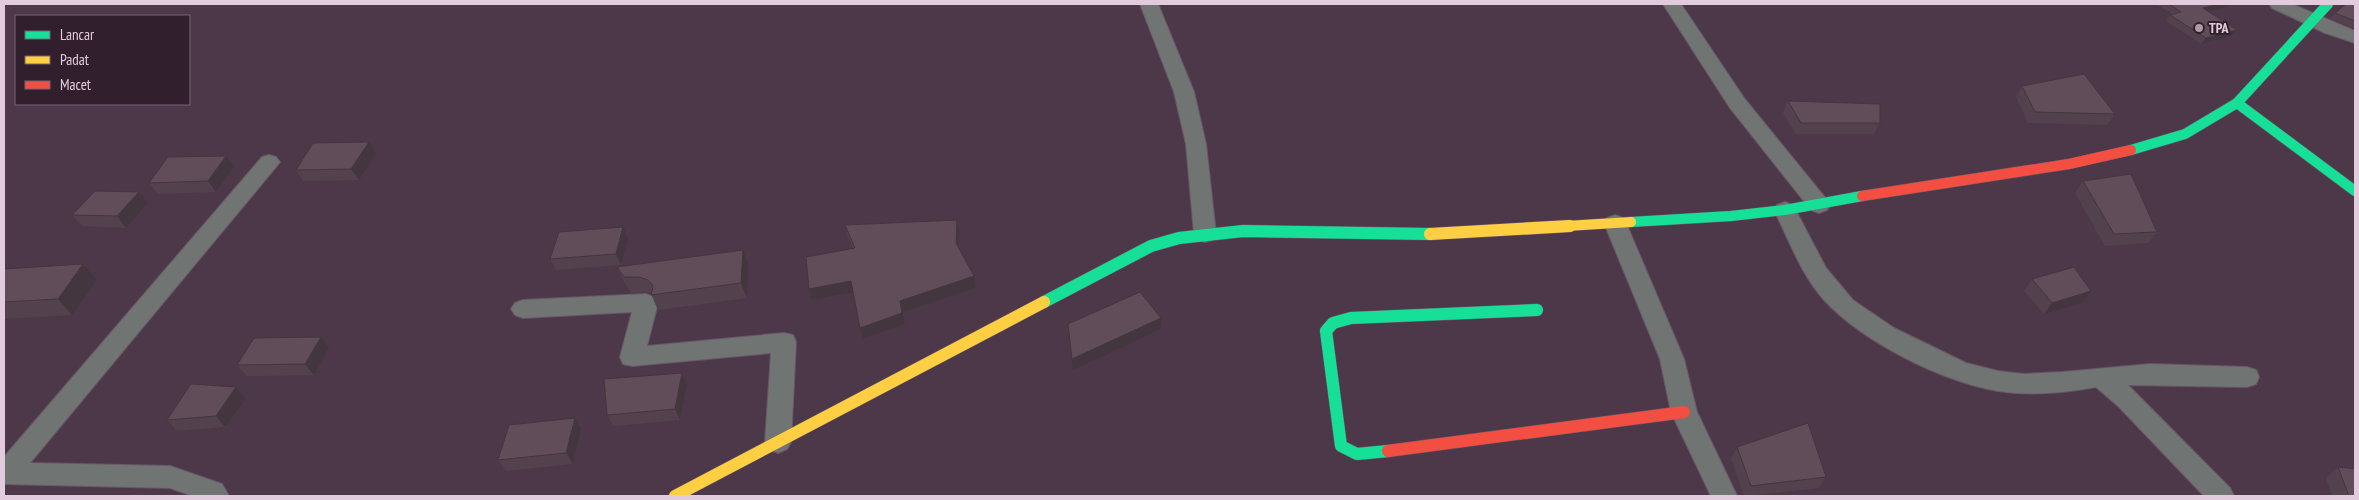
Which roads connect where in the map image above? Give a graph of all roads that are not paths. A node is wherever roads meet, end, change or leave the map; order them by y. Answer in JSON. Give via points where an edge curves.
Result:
{"nodes":[{"id":1,"x":1149,"y":4,"type":"edge"},
{"id":2,"x":1672,"y":4,"type":"edge"},
{"id":3,"x":2278,"y":4,"type":"edge"},
{"id":4,"x":2328,"y":4,"type":"edge"},
{"id":5,"x":2312,"y":20,"type":"junction"},
{"id":6,"x":2355,"y":37,"type":"edge"},
{"id":7,"x":2238,"y":103,"type":"junction"},
{"id":8,"x":269,"y":162,"type":"dead end"},
{"id":9,"x":2355,"y":191,"type":"edge"},
{"id":10,"x":1819,"y":205,"type":"junction"},
{"id":11,"x":1786,"y":210,"type":"junction"},
{"id":12,"x":1615,"y":223,"type":"junction"},
{"id":13,"x":1205,"y":234,"type":"junction"},
{"id":14,"x":523,"y":309,"type":"dead end"},
{"id":15,"x":1538,"y":310,"type":"dead end"},
{"id":16,"x":2101,"y":376,"type":"junction"},
{"id":17,"x":2248,"y":377,"type":"dead end"},
{"id":18,"x":1684,"y":412,"type":"junction"},
{"id":19,"x":778,"y":442,"type":"junction"},
{"id":20,"x":5,"y":473,"type":"edge"},
{"id":21,"x":216,"y":496,"type":"edge"},
{"id":22,"x":675,"y":496,"type":"edge"},
{"id":23,"x":1724,"y":496,"type":"edge"},
{"id":24,"x":2221,"y":496,"type":"edge"}],
"edges":[{"from":1,"to":13,"type":"street","via":[[1184,92],[1196,144]]},
{"from":2,"to":10,"type":"street","via":[[1737,103]]},
{"from":3,"to":5,"type":"street"},
{"from":4,"to":5,"type":"street"},
{"from":5,"to":6,"type":"street"},
{"from":5,"to":7,"type":"street"},
{"from":7,"to":9,"type":"street"},
{"from":7,"to":10,"type":"street","via":[[2185,134],[2136,149],[2069,164]]},
{"from":8,"to":20,"type":"street"},
{"from":10,"to":11,"type":"street"},
{"from":11,"to":12,"type":"street"},
{"from":11,"to":16,"type":"street","via":[[1820,279],[1833,295],[1866,322],[1907,345],[1996,381],[2050,382]]},
{"from":12,"to":13,"type":"street","via":[[1430,234],[1243,231]]},
{"from":12,"to":18,"type":"street","via":[[1672,359]]},
{"from":13,"to":19,"type":"street","via":[[1169,240],[1131,255]]},
{"from":14,"to":19,"type":"street","via":[[646,303],[632,357],[784,342]]},
{"from":15,"to":18,"type":"street","via":[[1351,318],[1333,323],[1326,331],[1341,446],[1346,452],[1356,455]]},
{"from":16,"to":17,"type":"street"},
{"from":16,"to":24,"type":"street"},
{"from":18,"to":23,"type":"street"},
{"from":19,"to":22,"type":"street"},
{"from":20,"to":21,"type":"street","via":[[170,477]]}]}
